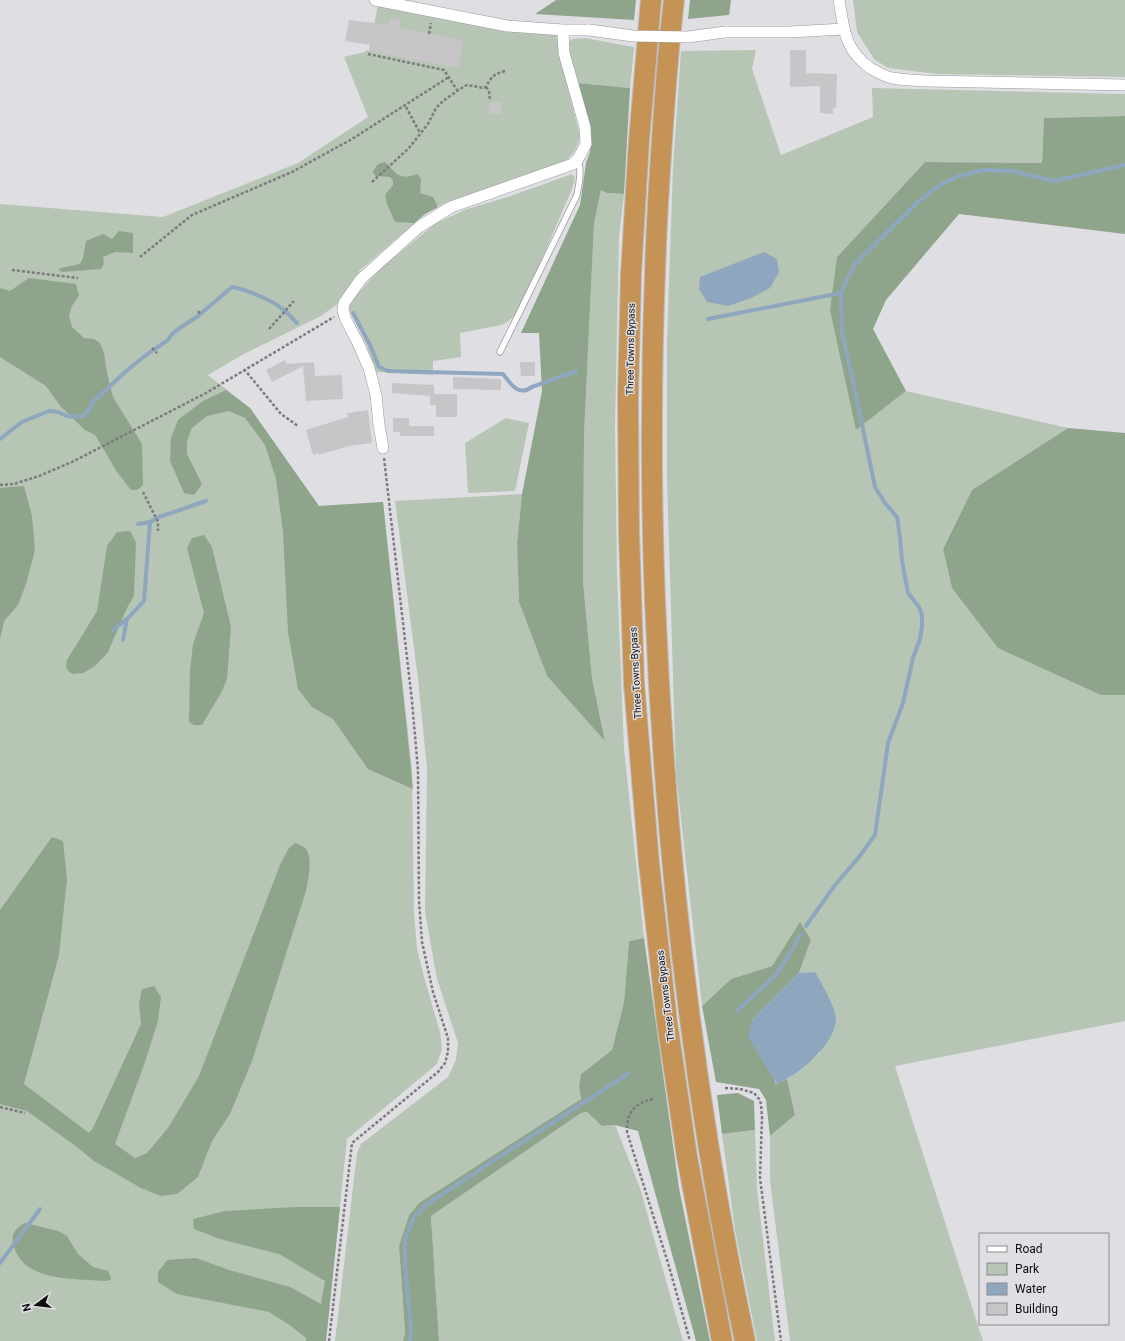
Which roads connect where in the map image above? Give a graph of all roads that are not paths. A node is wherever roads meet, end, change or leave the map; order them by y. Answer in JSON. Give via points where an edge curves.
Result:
{"nodes":[{"id":1,"x":375,"y":0,"type":"edge"},
{"id":2,"x":651,"y":0,"type":"edge"},
{"id":3,"x":674,"y":0,"type":"edge"},
{"id":4,"x":839,"y":0,"type":"edge"},
{"id":5,"x":844,"y":28,"type":"junction"},
{"id":6,"x":563,"y":30,"type":"junction"},
{"id":7,"x":1125,"y":85,"type":"edge"},
{"id":8,"x":578,"y":159,"type":"junction"},
{"id":9,"x":500,"y":352,"type":"dead end"},
{"id":10,"x":384,"y":448,"type":"road end"},
{"id":11,"x":722,"y":1341,"type":"edge"},
{"id":12,"x":745,"y":1341,"type":"edge"}],
"edges":[{"from":1,"to":6,"type":"street","via":[[507,26]]},
{"from":2,"to":11,"type":"highway","name":"Three Towns Bypass","via":[[638,149],[631,274],[629,532],[634,684],[649,863],[667,1022],[688,1156]]},
{"from":3,"to":12,"type":"highway","via":[[661,140],[651,392],[652,531],[658,684],[672,860],[690,1017],[710,1152]]},
{"from":4,"to":5,"type":"street"},
{"from":5,"to":6,"type":"street","bridge":true,"via":[[790,32],[725,32],[688,37],[633,36],[589,30]]},
{"from":5,"to":7,"type":"street","via":[[848,43],[856,56],[873,70],[893,78],[926,81]]},
{"from":6,"to":8,"type":"street","via":[[564,53],[585,127],[586,144]]},
{"from":8,"to":9,"type":"lane","via":[[580,178],[577,195]]},
{"from":8,"to":10,"type":"street","via":[[573,164],[451,207],[419,227],[362,279],[344,303],[343,311],[369,368]]}]}
